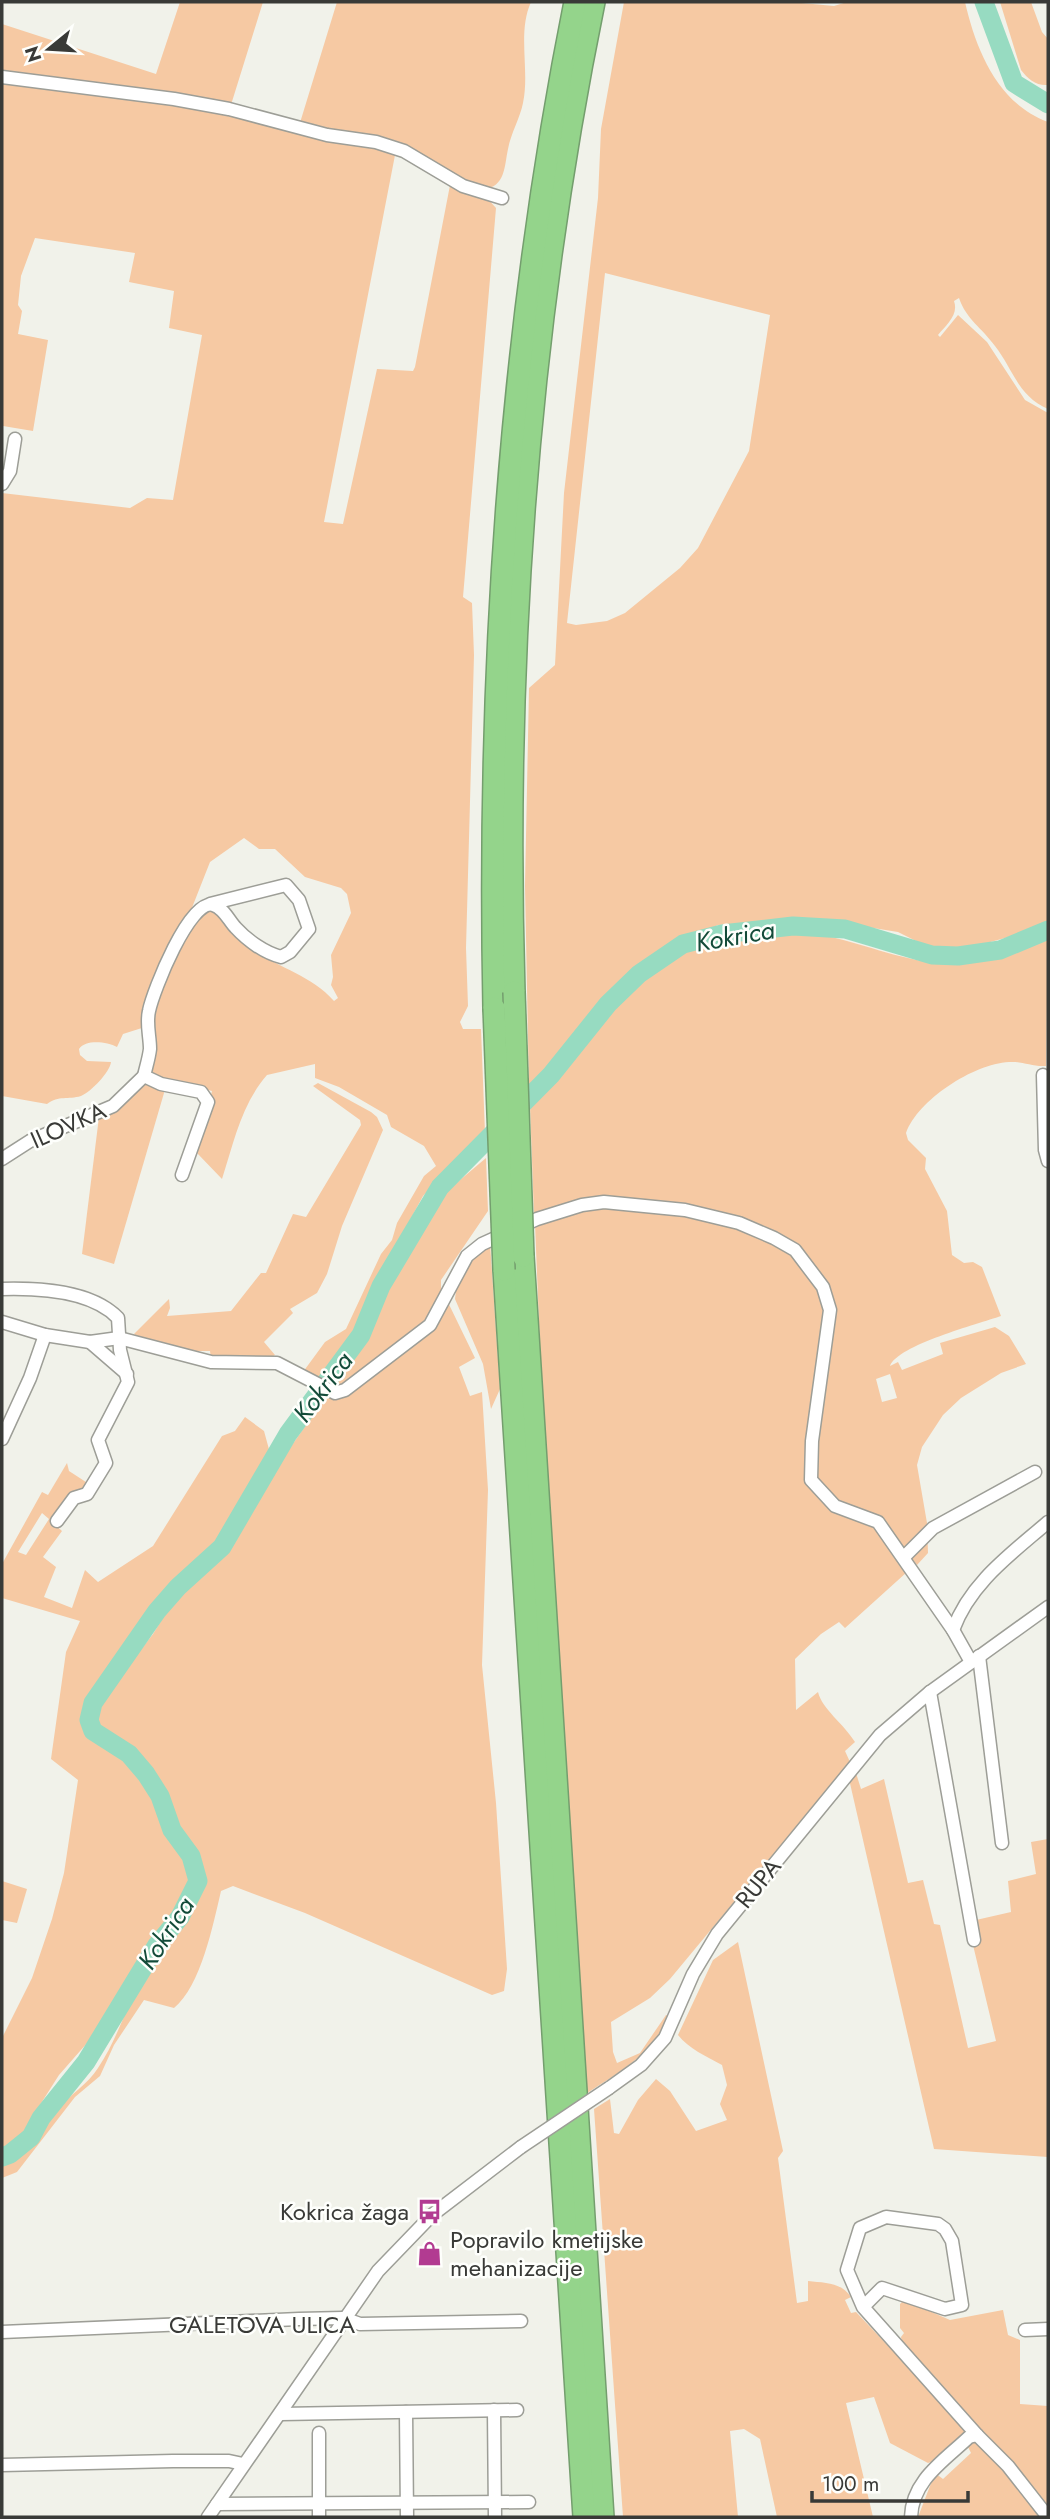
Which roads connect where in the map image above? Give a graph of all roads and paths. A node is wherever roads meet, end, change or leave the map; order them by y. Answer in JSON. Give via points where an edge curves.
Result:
{"nodes":[{"id":1,"x":575,"y":2,"type":"edge"},
{"id":2,"x":594,"y":2,"type":"edge"},
{"id":3,"x":2,"y":77,"type":"edge"},
{"id":4,"x":502,"y":198,"type":"dead end"},
{"id":5,"x":15,"y":439,"type":"dead end"},
{"id":6,"x":2,"y":484,"type":"edge"},
{"id":7,"x":210,"y":904,"type":"junction"},
{"id":8,"x":1043,"y":1075,"type":"dead end"},
{"id":9,"x":144,"y":1076,"type":"junction"},
{"id":10,"x":2,"y":1159,"type":"edge"},
{"id":11,"x":1048,"y":1161,"type":"edge"},
{"id":12,"x":182,"y":1175,"type":"dead end"},
{"id":13,"x":2,"y":1289,"type":"edge"},
{"id":14,"x":2,"y":1322,"type":"edge"},
{"id":15,"x":45,"y":1335,"type":"junction"},
{"id":16,"x":119,"y":1338,"type":"junction"},
{"id":17,"x":90,"y":1342,"type":"junction"},
{"id":18,"x":128,"y":1374,"type":"junction"},
{"id":19,"x":2,"y":1438,"type":"edge"},
{"id":20,"x":1035,"y":1472,"type":"dead end"},
{"id":21,"x":57,"y":1521,"type":"dead end"},
{"id":22,"x":1048,"y":1522,"type":"edge"},
{"id":23,"x":904,"y":1557,"type":"junction"},
{"id":24,"x":1048,"y":1607,"type":"edge"},
{"id":25,"x":953,"y":1630,"type":"junction"},
{"id":26,"x":975,"y":1659,"type":"junction"},
{"id":27,"x":930,"y":1692,"type":"junction"},
{"id":28,"x":1002,"y":1843,"type":"dead end"},
{"id":29,"x":974,"y":1940,"type":"dead end"},
{"id":30,"x":863,"y":2307,"type":"junction"},
{"id":31,"x":343,"y":2318,"type":"junction"},
{"id":32,"x":522,"y":2321,"type":"dead end"},
{"id":33,"x":1048,"y":2329,"type":"edge"},
{"id":34,"x":1025,"y":2330,"type":"dead end"},
{"id":35,"x":2,"y":2332,"type":"edge"},
{"id":36,"x":494,"y":2410,"type":"junction"},
{"id":37,"x":517,"y":2410,"type":"dead end"},
{"id":38,"x":406,"y":2412,"type":"junction"},
{"id":39,"x":281,"y":2414,"type":"junction"},
{"id":40,"x":319,"y":2433,"type":"dead end"},
{"id":41,"x":977,"y":2435,"type":"junction"},
{"id":42,"x":243,"y":2464,"type":"junction"},
{"id":43,"x":2,"y":2465,"type":"edge"},
{"id":44,"x":529,"y":2502,"type":"dead end"},
{"id":45,"x":217,"y":2504,"type":"junction"},
{"id":46,"x":495,"y":2510,"type":"edge"},
{"id":47,"x":319,"y":2511,"type":"edge"},
{"id":48,"x":407,"y":2511,"type":"edge"},
{"id":49,"x":208,"y":2517,"type":"edge"},
{"id":50,"x":584,"y":2517,"type":"edge"},
{"id":51,"x":603,"y":2517,"type":"edge"},
{"id":52,"x":911,"y":2517,"type":"edge"},
{"id":53,"x":1048,"y":2517,"type":"edge"}],
"edges":[{"from":1,"to":50,"type":"highway","bridge":true,"via":[[526,312],[503,547],[494,786],[494,1008],[504,1270]]},
{"from":2,"to":51,"type":"highway","bridge":true,"via":[[553,255],[527,487],[517,638],[511,890],[523,1256]]},
{"from":3,"to":4,"type":"street","via":[[174,99],[376,142],[404,151],[463,186]]},
{"from":5,"to":6,"type":"street","via":[[10,471]]},
{"from":7,"to":7,"type":"street","via":[[268,954],[281,957],[290,952],[309,929],[299,900],[286,884]]},
{"from":7,"to":9,"type":"street","via":[[200,907],[188,922],[155,991]]},
{"from":8,"to":11,"type":"street"},
{"from":9,"to":10,"type":"street","name":"ILOVKA","via":[[113,1106],[30,1141]]},
{"from":9,"to":12,"type":"street","via":[[201,1092],[208,1102]]},
{"from":13,"to":16,"type":"street","via":[[35,1289],[95,1303],[118,1318]]},
{"from":14,"to":15,"type":"street"},
{"from":15,"to":17,"type":"street"},
{"from":15,"to":19,"type":"street"},
{"from":16,"to":17,"type":"street"},
{"from":16,"to":18,"type":"street"},
{"from":16,"to":23,"type":"street","via":[[211,1362],[277,1363],[335,1393],[430,1325],[467,1256],[482,1244],[537,1219],[604,1202],[685,1210],[739,1223],[795,1250],[822,1287],[830,1310],[811,1480],[835,1506],[878,1522]]},
{"from":17,"to":18,"type":"street"},
{"from":18,"to":21,"type":"street","via":[[98,1440],[106,1463],[87,1494],[74,1498]]},
{"from":20,"to":23,"type":"street","via":[[933,1528]]},
{"from":22,"to":25,"type":"street","via":[[977,1587],[962,1605]]},
{"from":23,"to":25,"type":"street"},
{"from":24,"to":26,"type":"street","name":"RUPA"},
{"from":25,"to":26,"type":"street"},
{"from":26,"to":27,"type":"street","name":"RUPA"},
{"from":26,"to":28,"type":"street"},
{"from":27,"to":29,"type":"street"},
{"from":27,"to":31,"type":"street","name":"RUPA","bridge":true,"via":[[860,1757],[739,1906],[700,1959],[664,2038],[641,2065],[432,2215],[378,2271]]},
{"from":30,"to":30,"type":"street","via":[[882,2288],[945,2309],[962,2305],[952,2241],[945,2229],[938,2224],[886,2217],[860,2228],[847,2270]]},
{"from":30,"to":41,"type":"street"},
{"from":31,"to":32,"type":"street","name":"GALETOVA ULICA","via":[[360,2324]]},
{"from":31,"to":35,"type":"street","name":"GALETOVA ULICA"},
{"from":31,"to":39,"type":"street","name":"RUPA"},
{"from":33,"to":34,"type":"street"},
{"from":36,"to":37,"type":"street"},
{"from":36,"to":38,"type":"street"},
{"from":36,"to":46,"type":"street"},
{"from":38,"to":39,"type":"street"},
{"from":38,"to":48,"type":"street"},
{"from":39,"to":42,"type":"street","name":"RUPA"},
{"from":40,"to":47,"type":"street"},
{"from":41,"to":52,"type":"street","via":[[969,2437],[924,2480]]},
{"from":41,"to":53,"type":"street","via":[[1009,2466]]},
{"from":42,"to":43,"type":"street"},
{"from":42,"to":45,"type":"street","name":"RUPA"},
{"from":44,"to":46,"type":"street"},
{"from":45,"to":47,"type":"street"},
{"from":45,"to":49,"type":"street","name":"RUPA"},
{"from":46,"to":48,"type":"street"},
{"from":47,"to":48,"type":"street"}]}
